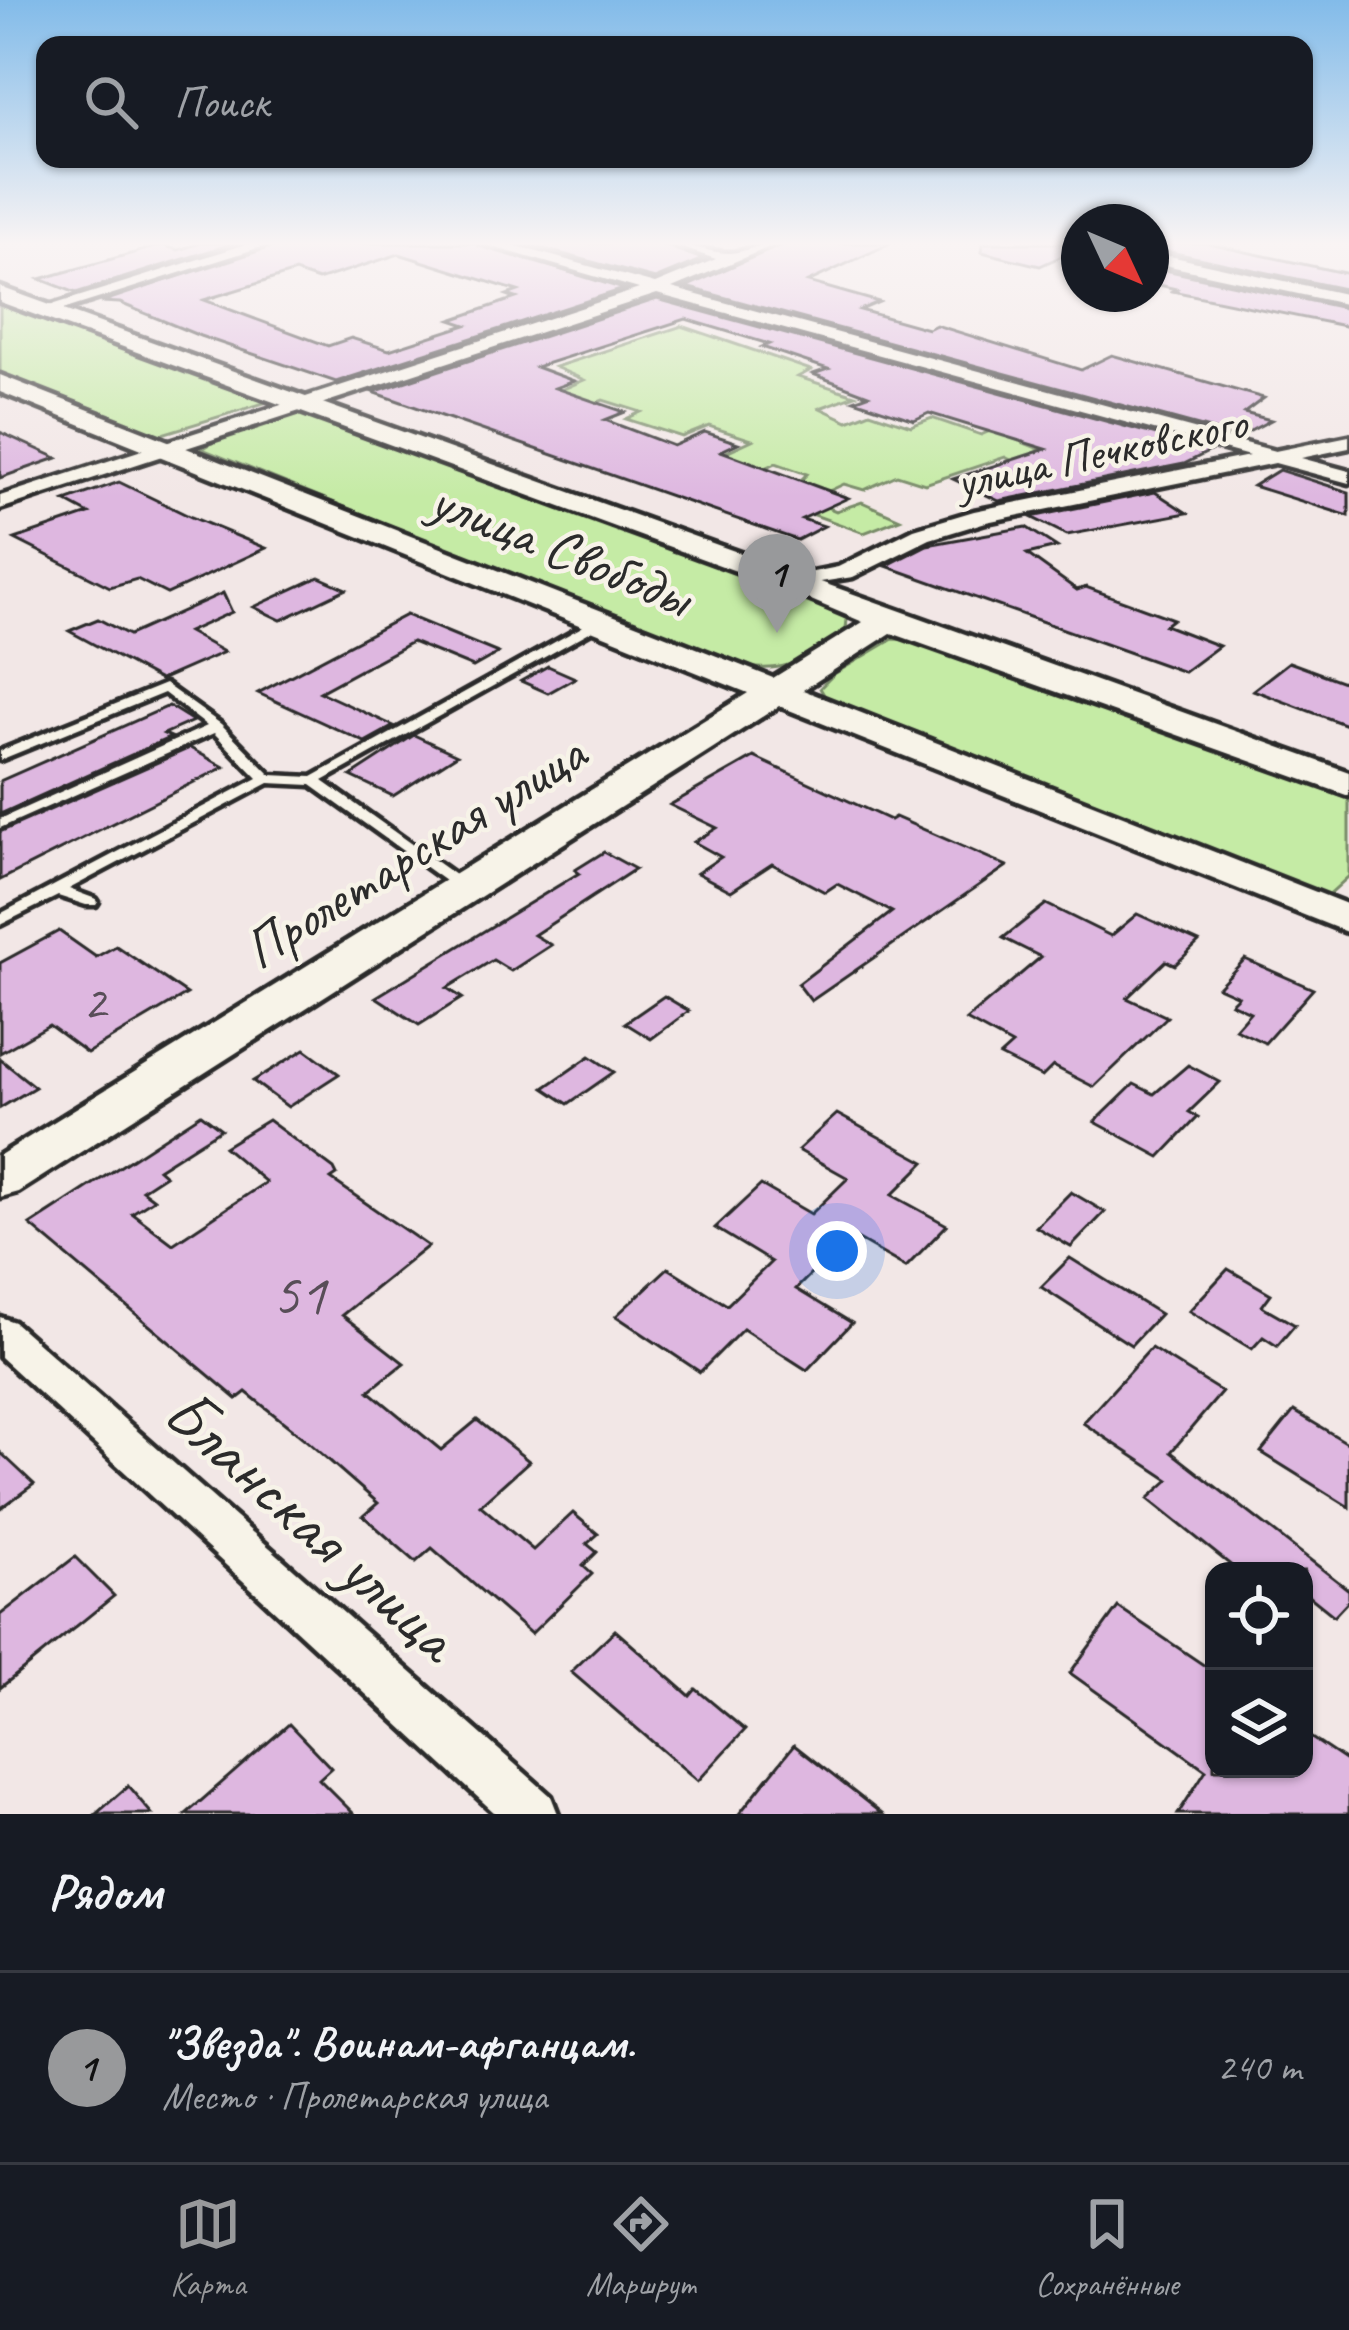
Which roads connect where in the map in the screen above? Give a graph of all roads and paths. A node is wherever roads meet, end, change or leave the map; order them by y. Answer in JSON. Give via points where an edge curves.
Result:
{"nodes":[{"id":1,"x":93,"y":328,"type":"edge"},
{"id":2,"x":540,"y":328,"type":"edge"},
{"id":3,"x":795,"y":328,"type":"edge"},
{"id":4,"x":0,"y":382,"type":"edge"},
{"id":5,"x":306,"y":404,"type":"junction"},
{"id":6,"x":1349,"y":442,"type":"edge"},
{"id":7,"x":164,"y":446,"type":"junction"},
{"id":8,"x":1276,"y":458,"type":"junction"},
{"id":9,"x":1349,"y":477,"type":"edge"},
{"id":10,"x":0,"y":503,"type":"edge"},
{"id":11,"x":874,"y":556,"type":"junction"},
{"id":12,"x":796,"y":582,"type":"junction"},
{"id":13,"x":872,"y":615,"type":"junction"},
{"id":14,"x":598,"y":622,"type":"junction"},
{"id":15,"x":777,"y":692,"type":"junction"},
{"id":16,"x":216,"y":727,"type":"junction"},
{"id":17,"x":0,"y":756,"type":"edge"},
{"id":18,"x":266,"y":779,"type":"junction"},
{"id":19,"x":314,"y":781,"type":"junction"},
{"id":20,"x":1349,"y":785,"type":"edge"},
{"id":21,"x":0,"y":824,"type":"edge"},
{"id":22,"x":56,"y":890,"type":"junction"},
{"id":23,"x":467,"y":890,"type":"junction"},
{"id":24,"x":91,"y":902,"type":"dead end"},
{"id":25,"x":0,"y":920,"type":"edge"},
{"id":26,"x":1349,"y":920,"type":"edge"},
{"id":27,"x":0,"y":1179,"type":"edge"},
{"id":28,"x":0,"y":1333,"type":"edge"},
{"id":29,"x":533,"y":1814,"type":"edge"}],
"edges":[{"from":1,"to":5,"type":"main road","name":"улица Свободы"},
{"from":2,"to":5,"type":"street"},
{"from":3,"to":8,"type":"street"},
{"from":4,"to":7,"type":"main road","name":"улица Свободы"},
{"from":5,"to":7,"type":"street"},
{"from":5,"to":12,"type":"main road","name":"улица Свободы"},
{"from":6,"to":8,"type":"street","name":"улица Печковского"},
{"from":7,"to":10,"type":"street"},
{"from":7,"to":14,"type":"main road","name":"улица Свободы"},
{"from":8,"to":9,"type":"street"},
{"from":8,"to":11,"type":"street","name":"улица Печковского","via":[[982,516]]},
{"from":11,"to":12,"type":"street","name":"улица Печковского","via":[[845,572]]},
{"from":11,"to":13,"type":"street","via":[[850,587]]},
{"from":12,"to":13,"type":"main road","name":"улица Свободы"},
{"from":13,"to":15,"type":"main road","name":"Пролетарская улица"},
{"from":13,"to":20,"type":"main road","name":"улица Свободы"},
{"from":14,"to":15,"type":"main road","name":"улица Свободы"},
{"from":14,"to":19,"type":"lane"},
{"from":15,"to":23,"type":"main road","name":"Пролетарская улица"},
{"from":15,"to":26,"type":"main road","name":"улица Свободы"},
{"from":16,"to":17,"type":"lane","via":[[165,688]]},
{"from":16,"to":18,"type":"lane"},
{"from":16,"to":21,"type":"lane"},
{"from":18,"to":19,"type":"lane"},
{"from":18,"to":22,"type":"lane"},
{"from":19,"to":23,"type":"lane"},
{"from":22,"to":24,"type":"lane"},
{"from":22,"to":25,"type":"lane"},
{"from":23,"to":27,"type":"main road","name":"Пролетарская улица"},
{"from":28,"to":29,"type":"street","name":"Бланская улица"}]}
